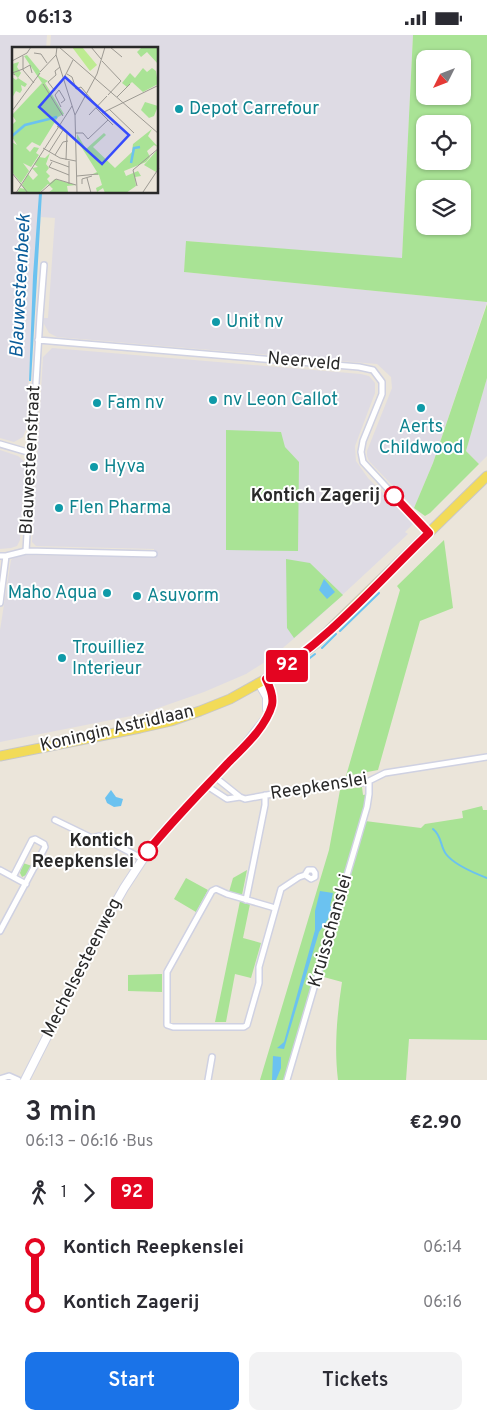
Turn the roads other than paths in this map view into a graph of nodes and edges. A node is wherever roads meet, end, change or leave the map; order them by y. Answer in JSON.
{"nodes":[{"id":1,"x":44,"y":265,"type":"dead end"},
{"id":2,"x":38,"y":340,"type":"junction"},
{"id":3,"x":0,"y":444,"type":"edge"},
{"id":4,"x":31,"y":453,"type":"junction"},
{"id":5,"x":487,"y":476,"type":"edge"},
{"id":6,"x":429,"y":533,"type":"junction"},
{"id":7,"x":26,"y":551,"type":"junction"},
{"id":8,"x":154,"y":554,"type":"dead end"},
{"id":9,"x":0,"y":556,"type":"edge"},
{"id":10,"x":6,"y":556,"type":"junction"},
{"id":11,"x":0,"y":603,"type":"edge"},
{"id":12,"x":262,"y":681,"type":"junction"},
{"id":13,"x":0,"y":756,"type":"edge"},
{"id":14,"x":487,"y":757,"type":"edge"},
{"id":15,"x":215,"y":777,"type":"junction"},
{"id":16,"x":369,"y":781,"type":"junction"},
{"id":17,"x":207,"y":786,"type":"junction"},
{"id":18,"x":265,"y":795,"type":"junction"},
{"id":19,"x":240,"y":797,"type":"junction"},
{"id":20,"x":55,"y":820,"type":"dead end"},
{"id":21,"x":142,"y":859,"type":"junction"},
{"id":22,"x":0,"y":871,"type":"edge"},
{"id":23,"x":306,"y":875,"type":"dead end"},
{"id":24,"x":13,"y":877,"type":"junction"},
{"id":25,"x":26,"y":884,"type":"junction"},
{"id":26,"x":246,"y":900,"type":"junction"},
{"id":27,"x":275,"y":908,"type":"junction"},
{"id":28,"x":0,"y":931,"type":"edge"},
{"id":29,"x":212,"y":1057,"type":"dead end"},
{"id":30,"x":0,"y":1079,"type":"edge"},
{"id":31,"x":18,"y":1080,"type":"edge"},
{"id":32,"x":25,"y":1080,"type":"edge"},
{"id":33,"x":208,"y":1080,"type":"edge"},
{"id":34,"x":287,"y":1080,"type":"edge"}],
"edges":[{"from":1,"to":2,"type":"street","name":"Blauwesteenstraat"},
{"from":2,"to":4,"type":"street","name":"Blauwesteenstraat"},
{"from":2,"to":6,"type":"street","name":"Neerveld"},
{"from":3,"to":4,"type":"street"},
{"from":4,"to":7,"type":"street","name":"Blauwesteenstraat"},
{"from":5,"to":6,"type":"main road"},
{"from":6,"to":12,"type":"main road"},
{"from":7,"to":8,"type":"street","name":"Blauwesteenstraat"},
{"from":7,"to":10,"type":"street","name":"Blauwesteenstraat"},
{"from":9,"to":10,"type":"street","name":"Blauwesteenstraat"},
{"from":10,"to":11,"type":"street","name":"Blauwesteenstraat"},
{"from":12,"to":13,"type":"main road","name":"Koningin Astridlaan"},
{"from":12,"to":15,"type":"street","name":"Mechelsesteenweg"},
{"from":14,"to":16,"type":"street","name":"Reepkenslei"},
{"from":15,"to":17,"type":"street","name":"Mechelsesteenweg"},
{"from":15,"to":19,"type":"street"},
{"from":16,"to":18,"type":"street","name":"Reepkenslei"},
{"from":16,"to":34,"type":"street","name":"Kruisschanslei"},
{"from":17,"to":19,"type":"street","name":"Reepkenslei"},
{"from":17,"to":21,"type":"street","name":"Mechelsesteenweg"},
{"from":18,"to":19,"type":"street","name":"Reepkenslei"},
{"from":18,"to":26,"type":"street"},
{"from":20,"to":21,"type":"street"},
{"from":21,"to":32,"type":"street","name":"Mechelsesteenweg"},
{"from":22,"to":24,"type":"street"},
{"from":23,"to":27,"type":"street"},
{"from":24,"to":25,"type":"street"},
{"from":24,"to":25,"type":"street"},
{"from":25,"to":28,"type":"street"},
{"from":26,"to":27,"type":"street"},
{"from":26,"to":27,"type":"street"},
{"from":29,"to":33,"type":"street"},
{"from":30,"to":31,"type":"street"}]}
